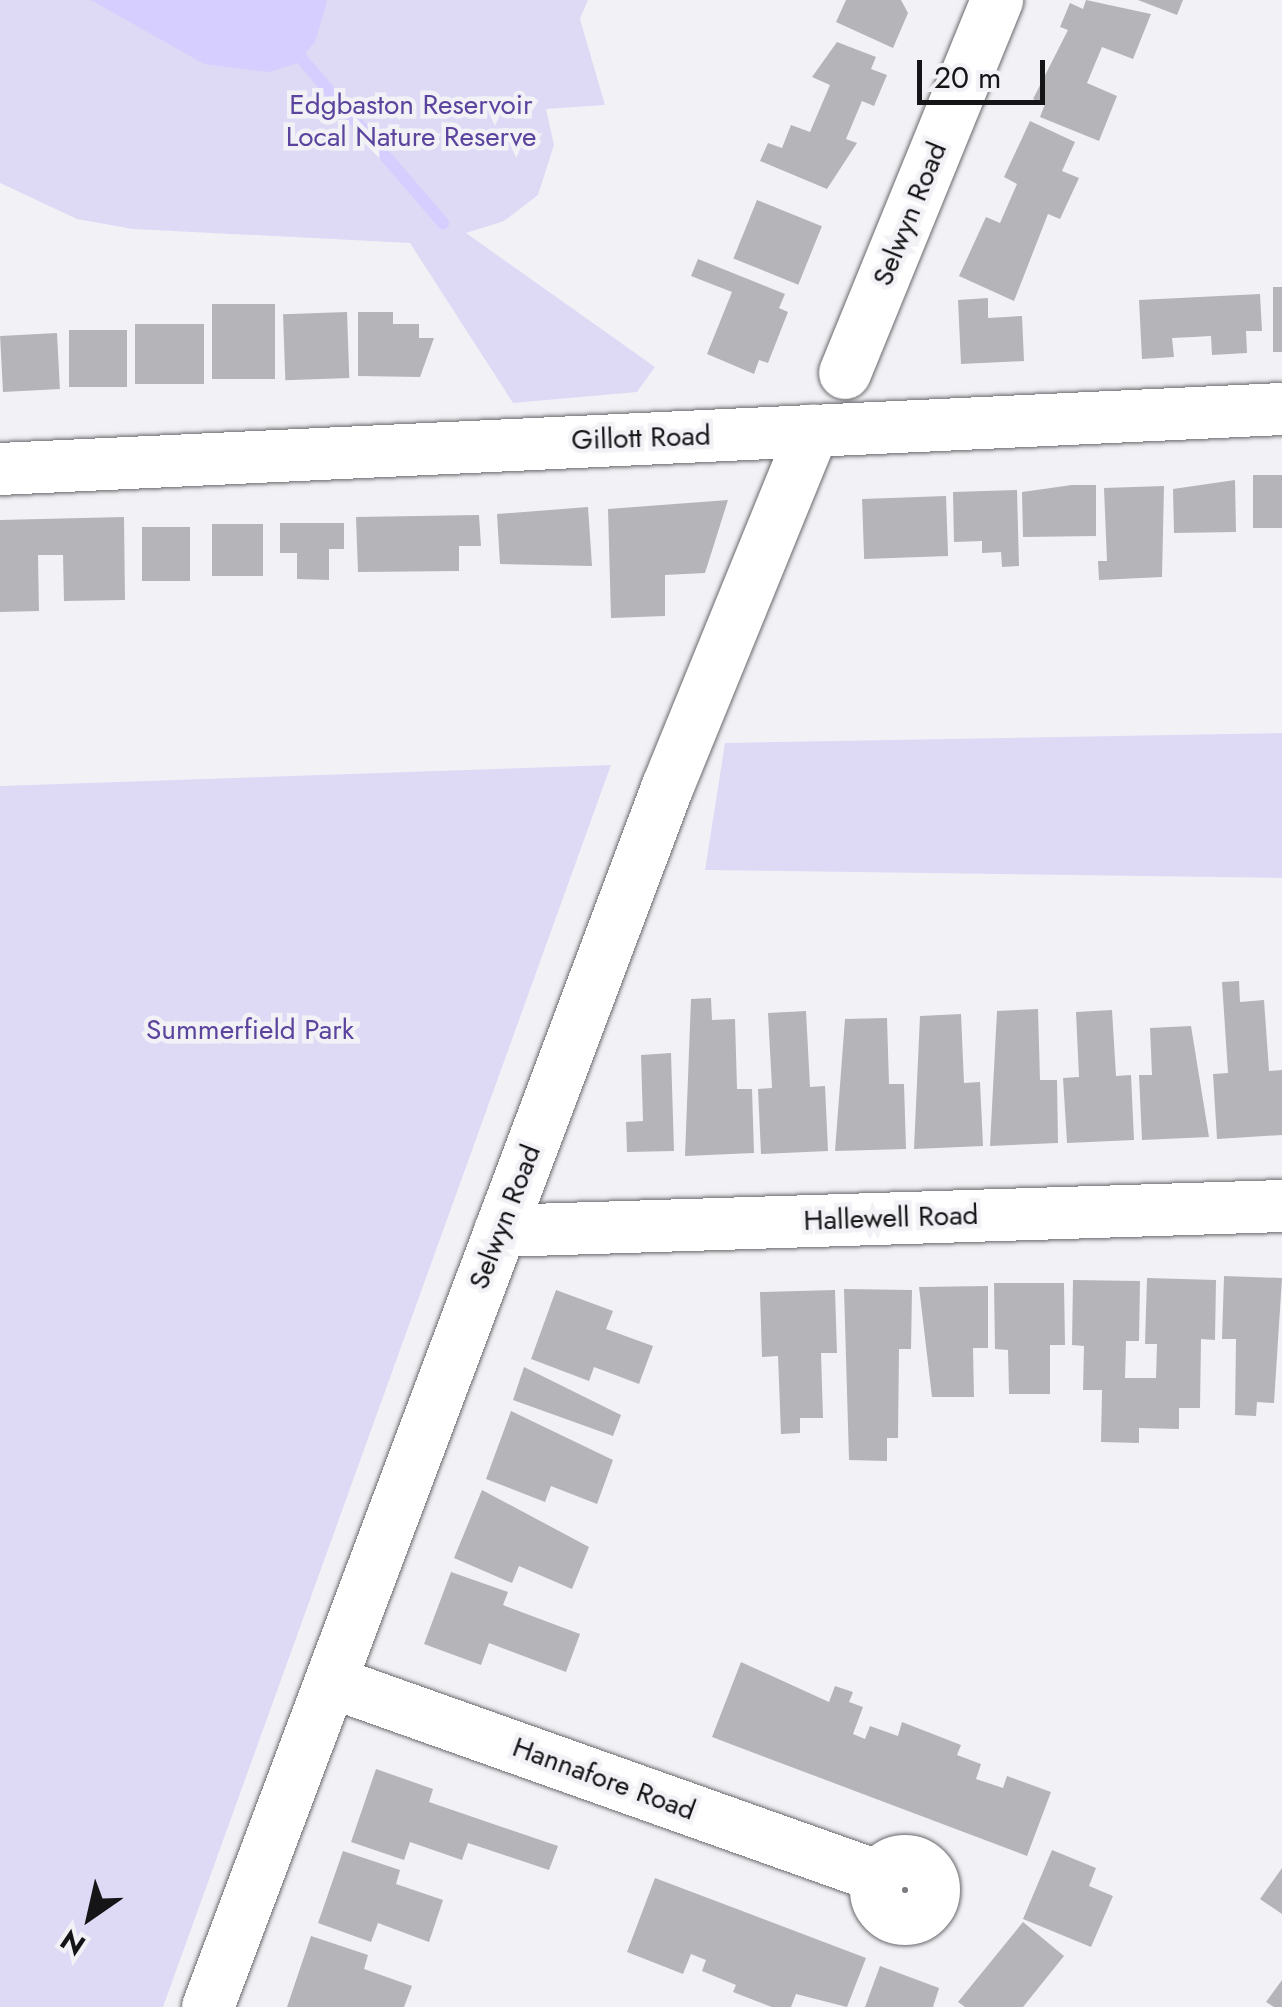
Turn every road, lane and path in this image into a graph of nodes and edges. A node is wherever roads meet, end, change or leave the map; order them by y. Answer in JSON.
{"nodes":[{"id":1,"x":997,"y":0,"type":"edge"},
{"id":2,"x":845,"y":373,"type":"dead end"},
{"id":3,"x":1282,"y":410,"type":"edge"},
{"id":4,"x":814,"y":430,"type":"junction"},
{"id":5,"x":0,"y":469,"type":"edge"},
{"id":6,"x":1282,"y":1206,"type":"edge"},
{"id":7,"x":500,"y":1231,"type":"junction"},
{"id":8,"x":331,"y":1682,"type":"junction"},
{"id":9,"x":876,"y":1876,"type":"dead end"},
{"id":10,"x":208,"y":2007,"type":"edge"}],
"edges":[{"from":1,"to":2,"type":"street","name":"Selwyn Road"},
{"from":3,"to":4,"type":"street","name":"Gillott Road"},
{"from":4,"to":5,"type":"street","name":"Gillott Road"},
{"from":4,"to":7,"type":"street","name":"Selwyn Road"},
{"from":6,"to":7,"type":"street","name":"Hallewell Road"},
{"from":7,"to":8,"type":"street","name":"Selwyn Road"},
{"from":8,"to":9,"type":"street","name":"Hannafore Road"},
{"from":8,"to":10,"type":"street","name":"Selwyn Road"}]}
